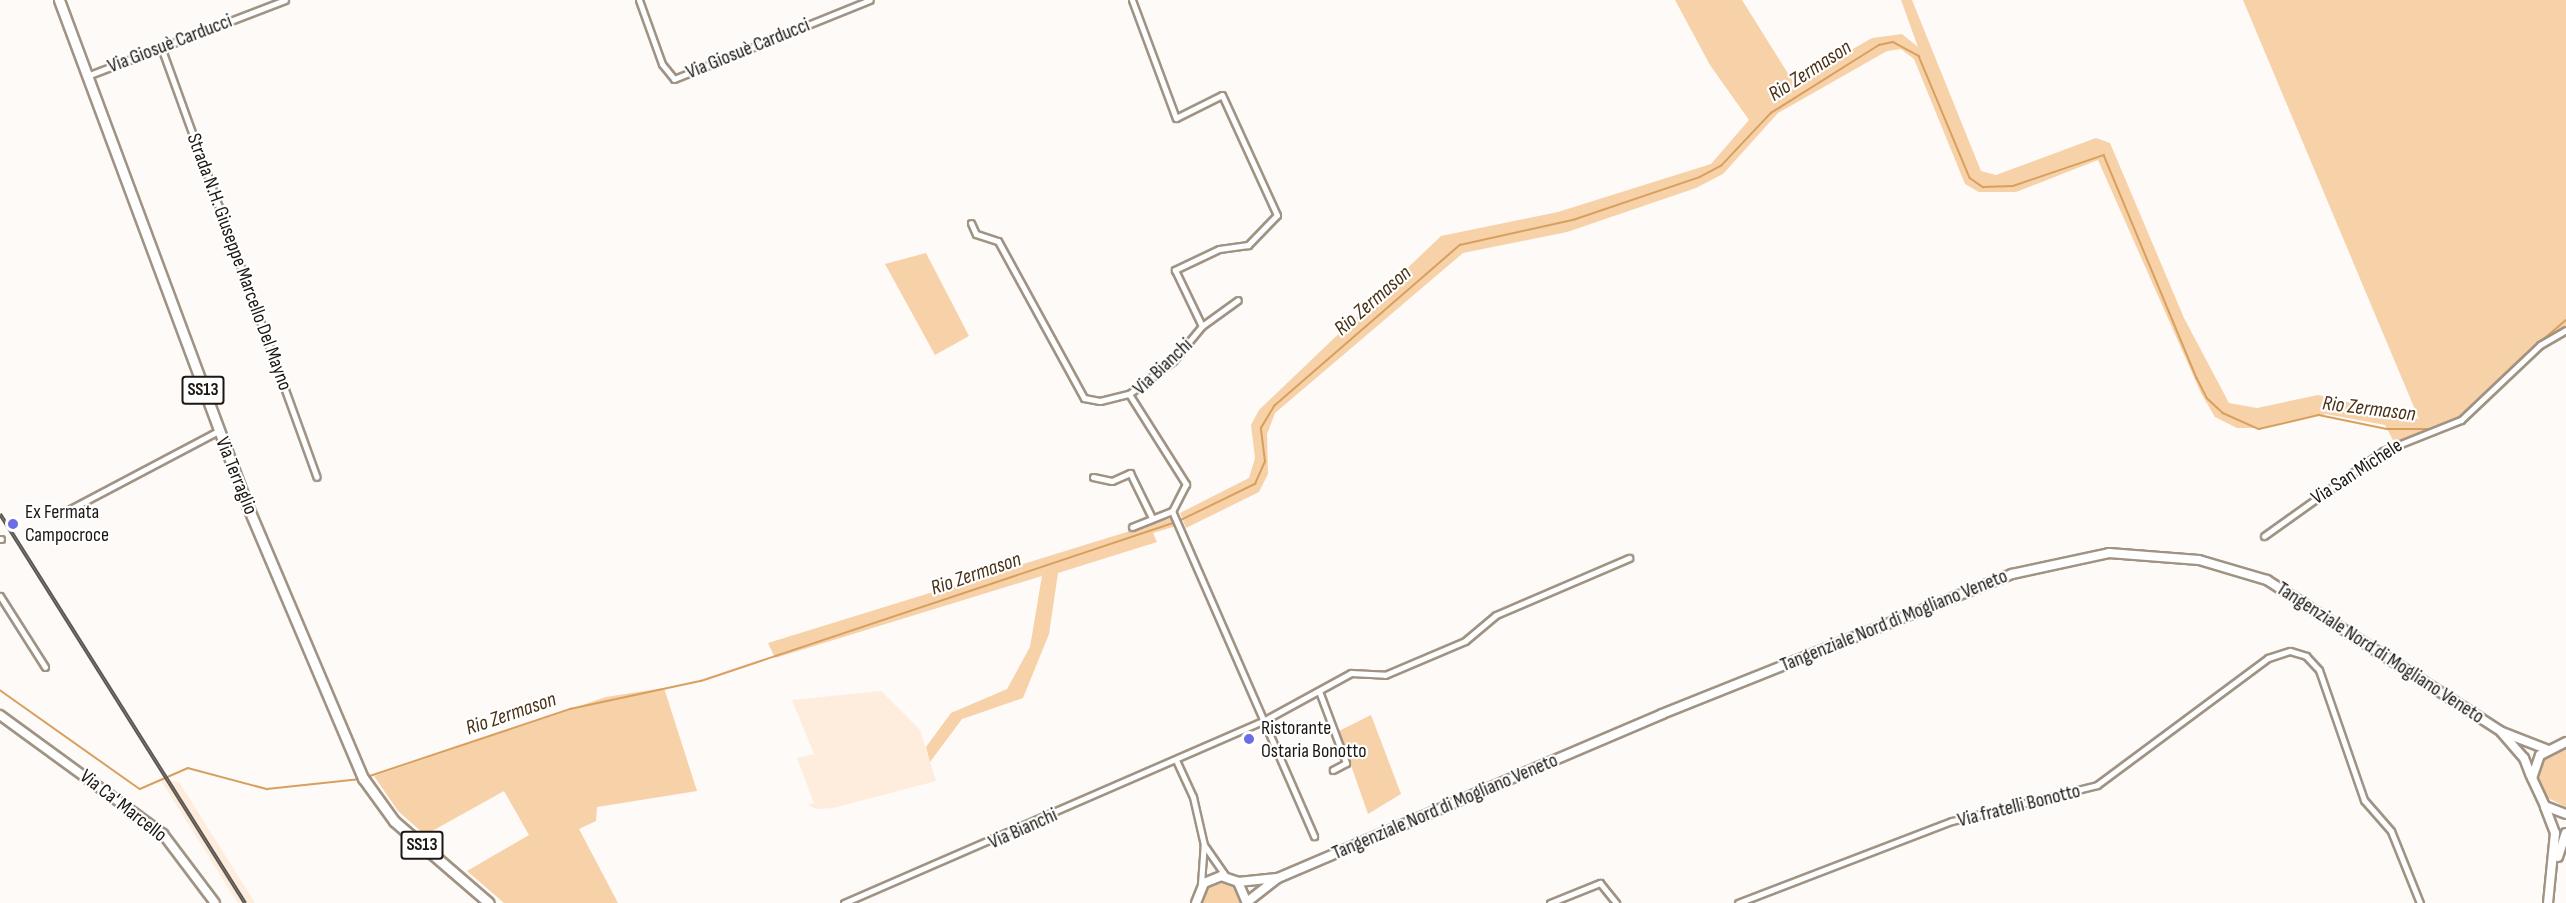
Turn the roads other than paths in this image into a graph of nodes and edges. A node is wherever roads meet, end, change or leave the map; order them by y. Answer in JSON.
{"nodes":[{"id":1,"x":59,"y":0,"type":"edge"},
{"id":2,"x":285,"y":0,"type":"edge"},
{"id":3,"x":639,"y":0,"type":"edge"},
{"id":4,"x":870,"y":0,"type":"edge"},
{"id":5,"x":1132,"y":0,"type":"edge"},
{"id":6,"x":161,"y":47,"type":"junction"},
{"id":7,"x":87,"y":76,"type":"junction"},
{"id":8,"x":970,"y":223,"type":"dead end"},
{"id":9,"x":1238,"y":300,"type":"dead end"},
{"id":10,"x":1202,"y":326,"type":"junction"},
{"id":11,"x":2566,"y":330,"type":"edge"},
{"id":12,"x":1129,"y":394,"type":"junction"},
{"id":13,"x":218,"y":431,"type":"junction"},
{"id":14,"x":317,"y":477,"type":"dead end"},
{"id":15,"x":1093,"y":477,"type":"dead end"},
{"id":16,"x":1173,"y":514,"type":"junction"},
{"id":17,"x":58,"y":515,"type":"dead end"},
{"id":18,"x":1152,"y":518,"type":"junction"},
{"id":19,"x":1132,"y":527,"type":"dead end"},
{"id":20,"x":2264,"y":536,"type":"dead end"},
{"id":21,"x":1629,"y":558,"type":"dead end"},
{"id":22,"x":0,"y":596,"type":"edge"},
{"id":23,"x":45,"y":667,"type":"dead end"},
{"id":24,"x":1319,"y":691,"type":"junction"},
{"id":25,"x":0,"y":715,"type":"edge"},
{"id":26,"x":1264,"y":720,"type":"junction"},
{"id":27,"x":2502,"y":732,"type":"junction"},
{"id":28,"x":2566,"y":733,"type":"edge"},
{"id":29,"x":2566,"y":742,"type":"edge"},
{"id":30,"x":2548,"y":748,"type":"junction"},
{"id":31,"x":1176,"y":760,"type":"junction"},
{"id":32,"x":1334,"y":770,"type":"dead end"},
{"id":33,"x":2532,"y":778,"type":"junction"},
{"id":34,"x":2545,"y":806,"type":"junction"},
{"id":35,"x":2566,"y":814,"type":"edge"},
{"id":36,"x":2566,"y":833,"type":"edge"},
{"id":37,"x":1314,"y":836,"type":"dead end"},
{"id":38,"x":1204,"y":845,"type":"junction"},
{"id":39,"x":2553,"y":872,"type":"junction"},
{"id":40,"x":1227,"y":877,"type":"junction"},
{"id":41,"x":1278,"y":878,"type":"junction"},
{"id":42,"x":1238,"y":882,"type":"junction"},
{"id":43,"x":1200,"y":887,"type":"junction"},
{"id":44,"x":1194,"y":902,"type":"edge"},
{"id":45,"x":1247,"y":902,"type":"edge"},
{"id":46,"x":215,"y":903,"type":"edge"},
{"id":47,"x":489,"y":903,"type":"edge"},
{"id":48,"x":844,"y":903,"type":"edge"},
{"id":49,"x":1550,"y":903,"type":"edge"},
{"id":50,"x":1616,"y":903,"type":"edge"},
{"id":51,"x":1738,"y":903,"type":"edge"},
{"id":52,"x":2420,"y":903,"type":"edge"},
{"id":53,"x":2548,"y":903,"type":"edge"}],
"edges":[{"from":1,"to":7,"type":"main road","name":"Via Terraglio","number":"SS13"},
{"from":2,"to":6,"type":"street","name":"Via Giosuè Carducci"},
{"from":3,"to":4,"type":"street","name":"Via Giosuè Carducci"},
{"from":5,"to":10,"type":"street","name":"Via Bianchi"},
{"from":6,"to":7,"type":"street","name":"Via Giosuè Carducci"},
{"from":6,"to":14,"type":"street","name":"Strada N.H. Giuseppe Marcello Del Mayno"},
{"from":7,"to":13,"type":"main road","name":"Via Terraglio","number":"SS13"},
{"from":8,"to":12,"type":"street"},
{"from":9,"to":10,"type":"street"},
{"from":10,"to":12,"type":"street","name":"Via Bianchi"},
{"from":11,"to":20,"type":"street","name":"Via San Michele"},
{"from":12,"to":16,"type":"street","name":"Via Bianchi"},
{"from":13,"to":17,"type":"street"},
{"from":13,"to":47,"type":"main road","name":"Via Terraglio","number":"SS13"},
{"from":15,"to":18,"type":"street"},
{"from":16,"to":18,"type":"street"},
{"from":16,"to":26,"type":"street"},
{"from":18,"to":19,"type":"street"},
{"from":21,"to":24,"type":"street","name":"Via Bianchi"},
{"from":22,"to":23,"type":"street"},
{"from":24,"to":26,"type":"street","name":"Via Bianchi"},
{"from":24,"to":32,"type":"street"},
{"from":25,"to":46,"type":"main road","name":"Via Ca' Marcello"},
{"from":26,"to":31,"type":"street","name":"Via Bianchi"},
{"from":26,"to":37,"type":"street"},
{"from":27,"to":30,"type":"main road","name":"Tangenziale Nord di Mogliano Veneto"},
{"from":27,"to":33,"type":"main road","name":"Tangenziale Nord di Mogliano Veneto"},
{"from":27,"to":41,"type":"main road","name":"Tangenziale Nord di Mogliano Veneto"},
{"from":28,"to":30,"type":"main road"},
{"from":29,"to":30,"type":"main road"},
{"from":30,"to":33,"type":"main road"},
{"from":31,"to":38,"type":"street"},
{"from":31,"to":48,"type":"street","name":"Via Bianchi"},
{"from":33,"to":34,"type":"main road","name":"Tangenziale Nord di Mogliano Veneto"},
{"from":34,"to":35,"type":"main road"},
{"from":34,"to":39,"type":"main road","name":"Tangenziale Nord di Mogliano Veneto"},
{"from":36,"to":39,"type":"main road"},
{"from":38,"to":40,"type":"street"},
{"from":38,"to":43,"type":"street"},
{"from":39,"to":53,"type":"main road"},
{"from":40,"to":42,"type":"main road"},
{"from":40,"to":43,"type":"main road"},
{"from":41,"to":42,"type":"main road"},
{"from":41,"to":45,"type":"main road"},
{"from":42,"to":45,"type":"main road"},
{"from":43,"to":44,"type":"main road"},
{"from":49,"to":50,"type":"street"},
{"from":51,"to":52,"type":"street","name":"Via fratelli Bonotto"}]}
